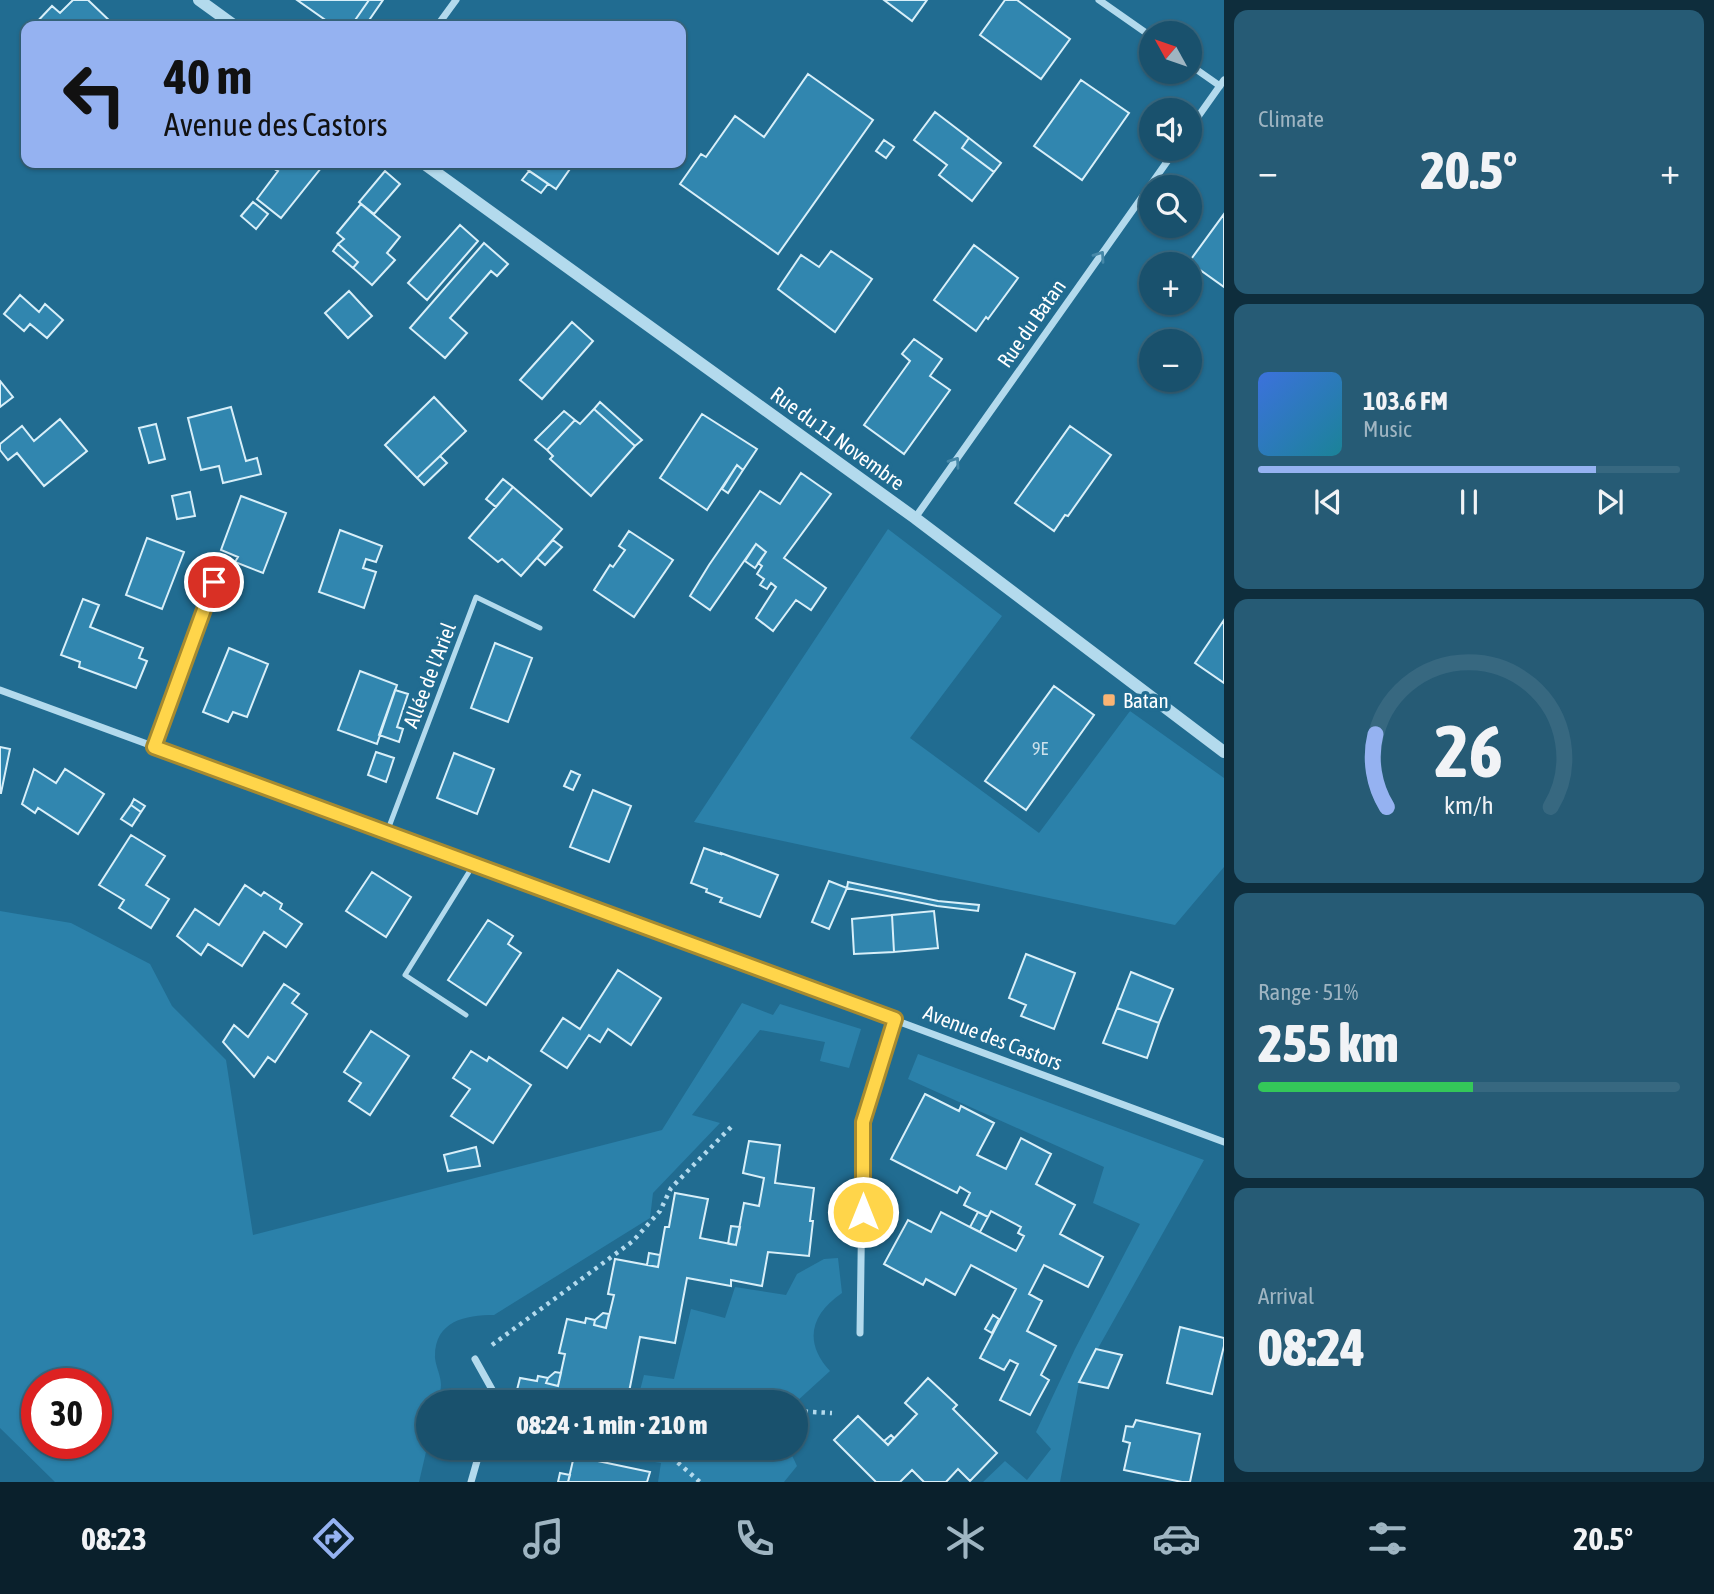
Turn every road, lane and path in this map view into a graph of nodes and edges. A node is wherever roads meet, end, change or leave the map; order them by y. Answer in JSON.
{"nodes":[{"id":1,"x":199,"y":0,"type":"edge"},
{"id":2,"x":456,"y":0,"type":"edge"},
{"id":3,"x":1099,"y":0,"type":"edge"},
{"id":4,"x":228,"y":21,"type":"edge"},
{"id":5,"x":441,"y":21,"type":"edge"},
{"id":6,"x":1139,"y":28,"type":"edge"},
{"id":7,"x":1202,"y":72,"type":"edge"},
{"id":8,"x":1222,"y":83,"type":"edge"},
{"id":9,"x":1202,"y":111,"type":"edge"},
{"id":10,"x":1168,"y":161,"type":"edge"},
{"id":11,"x":431,"y":168,"type":"edge"},
{"id":12,"x":915,"y":518,"type":"junction"},
{"id":13,"x":214,"y":582,"type":"dead end"},
{"id":14,"x":540,"y":628,"type":"dead end"},
{"id":15,"x":0,"y":690,"type":"edge"},
{"id":16,"x":154,"y":747,"type":"junction"},
{"id":17,"x":1224,"y":752,"type":"edge"},
{"id":18,"x":387,"y":832,"type":"junction"},
{"id":19,"x":474,"y":864,"type":"junction"},
{"id":20,"x":466,"y":1015,"type":"dead end"},
{"id":21,"x":895,"y":1019,"type":"junction"},
{"id":22,"x":732,"y":1126,"type":"dead end"},
{"id":23,"x":1224,"y":1142,"type":"edge"},
{"id":24,"x":860,"y":1333,"type":"dead end"},
{"id":25,"x":475,"y":1359,"type":"joint"},
{"id":26,"x":492,"y":1390,"type":"edge"},
{"id":27,"x":808,"y":1412,"type":"edge"},
{"id":28,"x":832,"y":1413,"type":"dead end"},
{"id":29,"x":477,"y":1460,"type":"edge"},
{"id":30,"x":675,"y":1460,"type":"edge"},
{"id":31,"x":471,"y":1482,"type":"edge"},
{"id":32,"x":700,"y":1482,"type":"edge"}],
"edges":[{"from":1,"to":4,"type":"street"},
{"from":2,"to":5,"type":"street"},
{"from":3,"to":6,"type":"street"},
{"from":7,"to":8,"type":"street"},
{"from":8,"to":9,"type":"street"},
{"from":12,"to":10,"type":"street","name":"Rue du Batan","one_way":true},
{"from":11,"to":12,"type":"street","name":"Rue du 11 Novembre"},
{"from":12,"to":17,"type":"street","name":"Rue du 11 Novembre"},
{"from":13,"to":16,"type":"lane"},
{"from":14,"to":18,"type":"lane","name":"Allée de l'Ariel"},
{"from":15,"to":16,"type":"street","name":"Avenue des Castors"},
{"from":16,"to":18,"type":"street","name":"Avenue des Castors"},
{"from":18,"to":19,"type":"street","name":"Avenue des Castors"},
{"from":19,"to":20,"type":"lane"},
{"from":19,"to":21,"type":"street","name":"Avenue des Castors"},
{"from":21,"to":23,"type":"street","name":"Avenue des Castors"},
{"from":21,"to":24,"type":"street"},
{"from":22,"to":25,"type":"path"},
{"from":25,"to":26,"type":"street"},
{"from":27,"to":28,"type":"path"},
{"from":29,"to":31,"type":"street"},
{"from":30,"to":32,"type":"path"}]}
